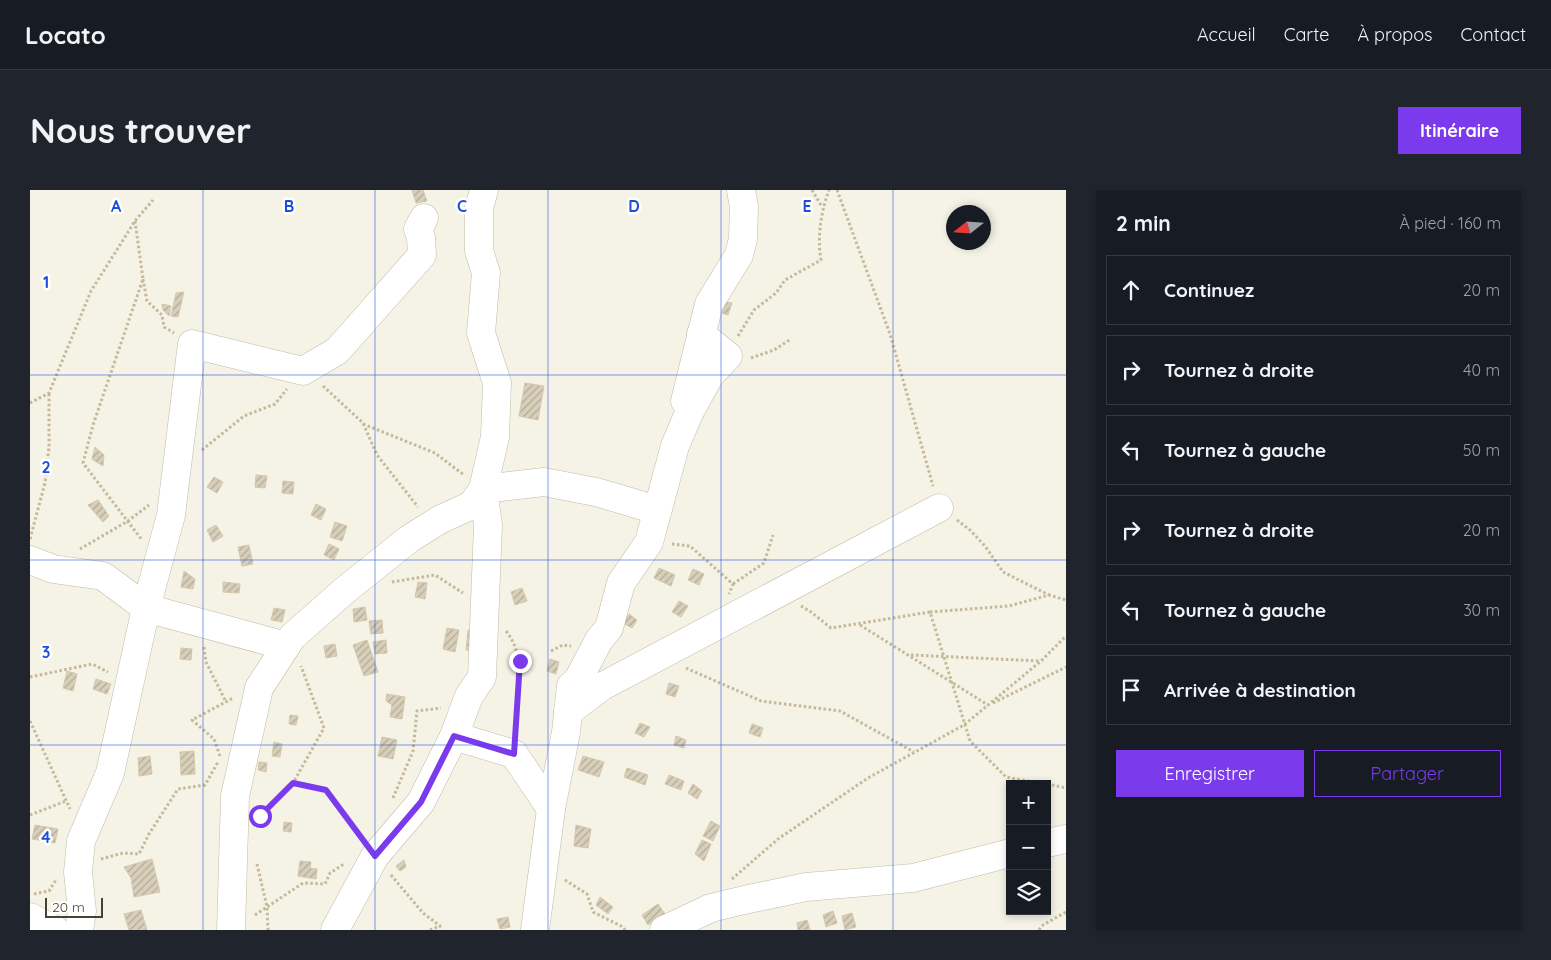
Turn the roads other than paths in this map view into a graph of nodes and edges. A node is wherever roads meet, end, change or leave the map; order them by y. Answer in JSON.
{"nodes":[{"id":1,"x":484,"y":190,"type":"edge"},
{"id":2,"x":741,"y":190,"type":"edge"},
{"id":3,"x":424,"y":218,"type":"dead end"},
{"id":4,"x":701,"y":334,"type":"junction"},
{"id":5,"x":674,"y":446,"type":"junction"},
{"id":6,"x":482,"y":489,"type":"junction"},
{"id":7,"x":939,"y":508,"type":"road end"},
{"id":8,"x":657,"y":510,"type":"junction"},
{"id":9,"x":30,"y":560,"type":"edge"},
{"id":10,"x":146,"y":608,"type":"junction"},
{"id":11,"x":289,"y":641,"type":"junction"},
{"id":12,"x":568,"y":712,"type":"junction"},
{"id":13,"x":458,"y":724,"type":"junction"},
{"id":14,"x":551,"y":809,"type":"junction"},
{"id":15,"x":1066,"y":839,"type":"edge"},
{"id":16,"x":1051,"y":843,"type":"edge"},
{"id":17,"x":1006,"y":854,"type":"edge"},
{"id":18,"x":30,"y":917,"type":"edge"},
{"id":19,"x":55,"y":930,"type":"edge"},
{"id":20,"x":79,"y":930,"type":"edge"},
{"id":21,"x":231,"y":930,"type":"edge"},
{"id":22,"x":335,"y":930,"type":"edge"},
{"id":23,"x":535,"y":930,"type":"edge"},
{"id":24,"x":664,"y":930,"type":"edge"}],
"edges":[{"from":1,"to":6,"type":"street"},
{"from":2,"to":4,"type":"street"},
{"from":3,"to":10,"type":"street"},
{"from":4,"to":5,"type":"street"},
{"from":4,"to":5,"type":"street"},
{"from":5,"to":8,"type":"street"},
{"from":6,"to":8,"type":"street"},
{"from":6,"to":11,"type":"street"},
{"from":6,"to":13,"type":"street"},
{"from":7,"to":12,"type":"street"},
{"from":8,"to":12,"type":"street"},
{"from":9,"to":10,"type":"street"},
{"from":10,"to":11,"type":"street"},
{"from":10,"to":20,"type":"street"},
{"from":11,"to":21,"type":"street"},
{"from":12,"to":14,"type":"street"},
{"from":13,"to":14,"type":"street"},
{"from":13,"to":22,"type":"street"},
{"from":14,"to":23,"type":"street"},
{"from":15,"to":16,"type":"street"},
{"from":17,"to":24,"type":"street"},
{"from":18,"to":19,"type":"street"}]}
